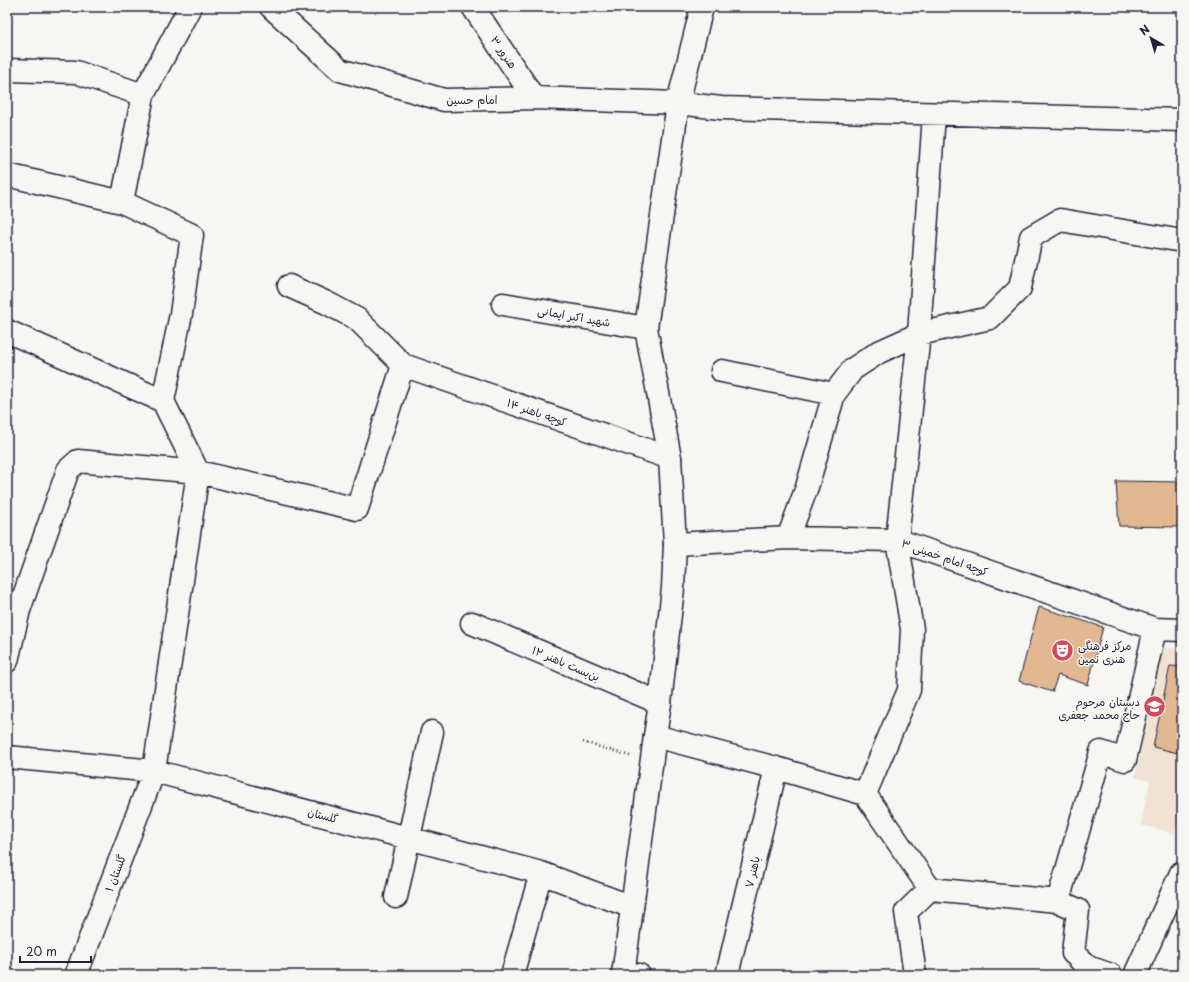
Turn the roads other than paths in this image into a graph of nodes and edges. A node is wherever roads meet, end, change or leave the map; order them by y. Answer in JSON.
{"nodes":[{"id":1,"x":190,"y":7,"type":"edge"},
{"id":2,"x":271,"y":7,"type":"edge"},
{"id":3,"x":473,"y":7,"type":"edge"},
{"id":4,"x":702,"y":7,"type":"edge"},
{"id":5,"x":7,"y":70,"type":"edge"},
{"id":6,"x":143,"y":95,"type":"junction"},
{"id":7,"x":534,"y":98,"type":"junction"},
{"id":8,"x":678,"y":104,"type":"junction"},
{"id":9,"x":934,"y":114,"type":"junction"},
{"id":10,"x":1182,"y":120,"type":"edge"},
{"id":11,"x":7,"y":175,"type":"edge"},
{"id":12,"x":122,"y":202,"type":"junction"},
{"id":13,"x":1182,"y":241,"type":"edge"},
{"id":14,"x":289,"y":286,"type":"dead end"},
{"id":15,"x":503,"y":304,"type":"dead end"},
{"id":16,"x":646,"y":328,"type":"junction"},
{"id":17,"x":7,"y":331,"type":"edge"},
{"id":18,"x":919,"y":334,"type":"junction"},
{"id":19,"x":403,"y":365,"type":"junction"},
{"id":20,"x":722,"y":371,"type":"dead end"},
{"id":21,"x":834,"y":394,"type":"junction"},
{"id":22,"x":163,"y":401,"type":"junction"},
{"id":23,"x":670,"y":458,"type":"junction"},
{"id":24,"x":198,"y":472,"type":"junction"},
{"id":25,"x":788,"y":538,"type":"junction"},
{"id":26,"x":897,"y":540,"type":"junction"},
{"id":27,"x":675,"y":544,"type":"junction"},
{"id":28,"x":472,"y":623,"type":"dead end"},
{"id":29,"x":1155,"y":630,"type":"junction"},
{"id":30,"x":1182,"y":630,"type":"edge"},
{"id":31,"x":7,"y":661,"type":"edge"},
{"id":32,"x":660,"y":703,"type":"junction"},
{"id":33,"x":432,"y":732,"type":"dead end"},
{"id":34,"x":655,"y":736,"type":"junction"},
{"id":35,"x":7,"y":757,"type":"edge"},
{"id":36,"x":776,"y":768,"type":"junction"},
{"id":37,"x":154,"y":770,"type":"junction"},
{"id":38,"x":865,"y":794,"type":"junction"},
{"id":39,"x":409,"y":838,"type":"junction"},
{"id":40,"x":541,"y":873,"type":"junction"},
{"id":41,"x":1181,"y":873,"type":"dead end"},
{"id":42,"x":930,"y":889,"type":"junction"},
{"id":43,"x":396,"y":897,"type":"dead end"},
{"id":44,"x":1058,"y":901,"type":"junction"},
{"id":45,"x":632,"y":907,"type":"junction"},
{"id":46,"x":628,"y":974,"type":"edge"},
{"id":47,"x":76,"y":975,"type":"edge"},
{"id":48,"x":512,"y":975,"type":"edge"},
{"id":49,"x":727,"y":975,"type":"edge"},
{"id":50,"x":915,"y":975,"type":"edge"},
{"id":51,"x":1111,"y":975,"type":"edge"},
{"id":52,"x":1135,"y":975,"type":"edge"}],
"edges":[{"from":1,"to":6,"type":"street"},
{"from":2,"to":7,"type":"street","name":"امام حسین"},
{"from":3,"to":7,"type":"street","name":"هنرور ۳"},
{"from":4,"to":8,"type":"street"},
{"from":5,"to":6,"type":"street"},
{"from":6,"to":12,"type":"street"},
{"from":7,"to":8,"type":"street","name":"امام حسین"},
{"from":8,"to":9,"type":"street","name":"امام حسین"},
{"from":8,"to":16,"type":"street"},
{"from":9,"to":10,"type":"street","name":"امام حسین"},
{"from":9,"to":18,"type":"street"},
{"from":11,"to":12,"type":"street"},
{"from":12,"to":22,"type":"street"},
{"from":13,"to":18,"type":"street"},
{"from":14,"to":19,"type":"street"},
{"from":15,"to":16,"type":"street","name":"شهید اکبر ایمانی"},
{"from":16,"to":23,"type":"street"},
{"from":17,"to":22,"type":"street"},
{"from":18,"to":21,"type":"street"},
{"from":18,"to":26,"type":"street"},
{"from":19,"to":23,"type":"street","name":"کوچه باهنر ۱۴"},
{"from":19,"to":24,"type":"street"},
{"from":20,"to":21,"type":"street"},
{"from":21,"to":25,"type":"street"},
{"from":22,"to":24,"type":"street"},
{"from":23,"to":27,"type":"street"},
{"from":24,"to":31,"type":"street"},
{"from":24,"to":37,"type":"street","name":"گلستان ۱"},
{"from":25,"to":26,"type":"street","name":"کوچه امام خمینی ۳"},
{"from":25,"to":27,"type":"street","name":"کوچه امام خمینی ۳"},
{"from":26,"to":29,"type":"street","name":"کوچه امام خمینی ۳"},
{"from":26,"to":38,"type":"street"},
{"from":27,"to":32,"type":"street"},
{"from":28,"to":32,"type":"street","name":"بن‌بست باهنر ۱۲"},
{"from":29,"to":30,"type":"street","name":"کوچه امام خمینی ۳"},
{"from":29,"to":44,"type":"street"},
{"from":32,"to":34,"type":"street"},
{"from":33,"to":39,"type":"street"},
{"from":34,"to":36,"type":"street"},
{"from":34,"to":45,"type":"street"},
{"from":35,"to":37,"type":"street","name":"گلستان"},
{"from":36,"to":38,"type":"street"},
{"from":36,"to":49,"type":"street","name":"باهنر ۷"},
{"from":37,"to":39,"type":"street","name":"گلستان"},
{"from":37,"to":47,"type":"street","name":"گلستان ۱"},
{"from":38,"to":42,"type":"street"},
{"from":39,"to":40,"type":"street","name":"گلستان"},
{"from":39,"to":43,"type":"street"},
{"from":40,"to":45,"type":"street","name":"گلستان"},
{"from":40,"to":48,"type":"street"},
{"from":41,"to":52,"type":"street"},
{"from":42,"to":44,"type":"street"},
{"from":42,"to":50,"type":"street"},
{"from":44,"to":51,"type":"street"},
{"from":45,"to":46,"type":"street"}]}
